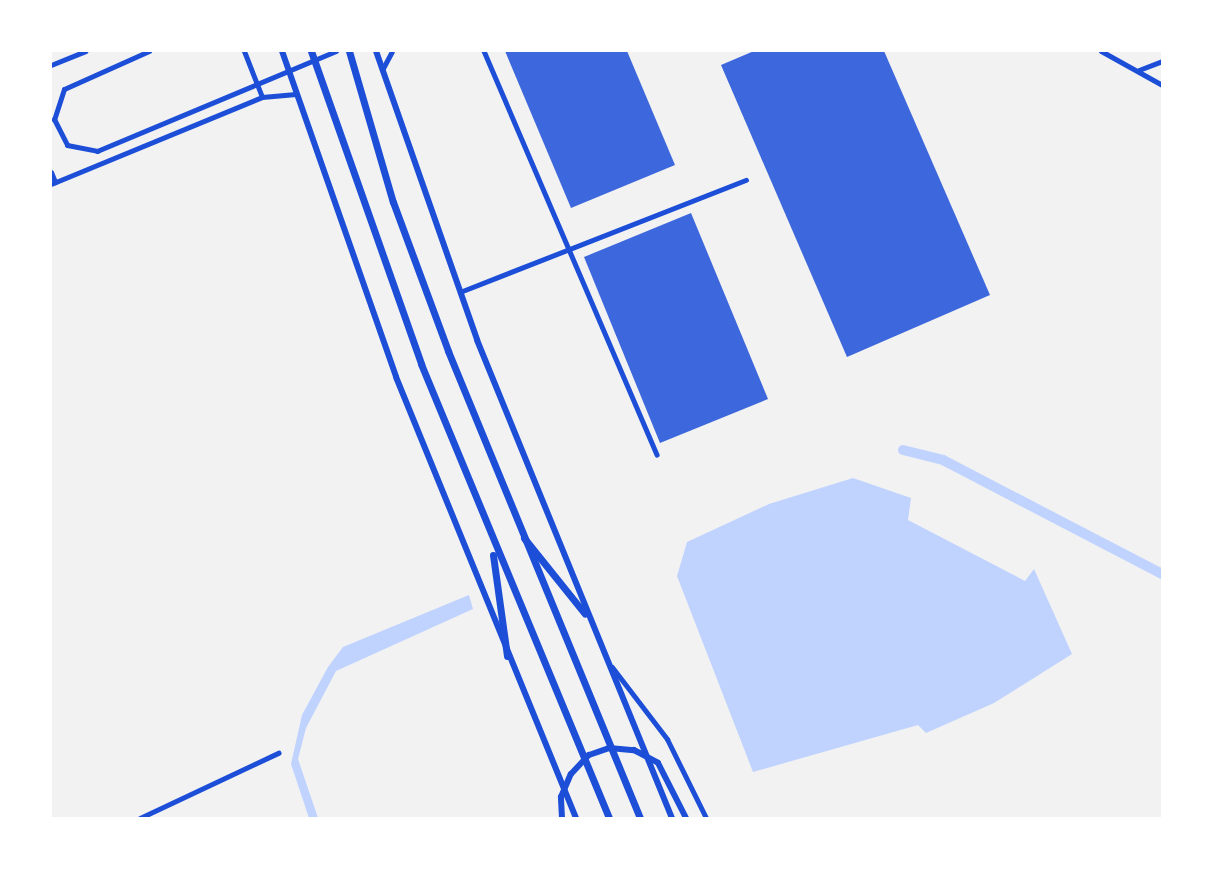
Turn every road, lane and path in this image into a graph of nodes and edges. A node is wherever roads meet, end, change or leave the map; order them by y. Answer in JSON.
{"nodes":[{"id":1,"x":85,"y":51,"type":"edge"},
{"id":2,"x":149,"y":51,"type":"edge"},
{"id":3,"x":244,"y":51,"type":"edge"},
{"id":4,"x":282,"y":51,"type":"edge"},
{"id":5,"x":311,"y":51,"type":"edge"},
{"id":6,"x":336,"y":51,"type":"edge"},
{"id":7,"x":349,"y":51,"type":"edge"},
{"id":8,"x":376,"y":51,"type":"edge"},
{"id":9,"x":392,"y":51,"type":"edge"},
{"id":10,"x":484,"y":51,"type":"edge"},
{"id":11,"x":1101,"y":51,"type":"edge"},
{"id":12,"x":1162,"y":61,"type":"edge"},
{"id":13,"x":51,"y":65,"type":"edge"},
{"id":14,"x":382,"y":70,"type":"junction"},
{"id":15,"x":1139,"y":70,"type":"junction"},
{"id":16,"x":1162,"y":85,"type":"edge"},
{"id":17,"x":296,"y":94,"type":"junction"},
{"id":18,"x":261,"y":97,"type":"junction"},
{"id":19,"x":51,"y":172,"type":"edge"},
{"id":20,"x":746,"y":180,"type":"dead end"},
{"id":21,"x":53,"y":183,"type":"edge"},
{"id":22,"x":570,"y":249,"type":"junction"},
{"id":23,"x":459,"y":292,"type":"junction"},
{"id":24,"x":657,"y":455,"type":"dead end"},
{"id":25,"x":519,"y":531,"type":"junction"},
{"id":26,"x":492,"y":544,"type":"junction"},
{"id":27,"x":585,"y":614,"type":"junction"},
{"id":28,"x":603,"y":655,"type":"junction"},
{"id":29,"x":507,"y":656,"type":"junction"},
{"id":30,"x":278,"y":753,"type":"dead end"},
{"id":31,"x":140,"y":818,"type":"edge"},
{"id":32,"x":562,"y":818,"type":"edge"},
{"id":33,"x":576,"y":818,"type":"edge"},
{"id":34,"x":609,"y":818,"type":"edge"},
{"id":35,"x":640,"y":818,"type":"edge"},
{"id":36,"x":672,"y":818,"type":"edge"},
{"id":37,"x":686,"y":818,"type":"edge"},
{"id":38,"x":706,"y":818,"type":"edge"}],
"edges":[{"from":1,"to":13,"type":"street"},
{"from":2,"to":6,"type":"street"},
{"from":3,"to":18,"type":"street"},
{"from":4,"to":17,"type":"main road"},
{"from":5,"to":26,"type":"highway"},
{"from":7,"to":25,"type":"highway"},
{"from":8,"to":14,"type":"main road"},
{"from":9,"to":14,"type":"street"},
{"from":10,"to":22,"type":"street"},
{"from":11,"to":15,"type":"street"},
{"from":12,"to":15,"type":"street"},
{"from":14,"to":23,"type":"main road"},
{"from":15,"to":16,"type":"street"},
{"from":17,"to":18,"type":"street"},
{"from":17,"to":29,"type":"main road"},
{"from":18,"to":21,"type":"street"},
{"from":19,"to":21,"type":"street"},
{"from":20,"to":22,"type":"street"},
{"from":22,"to":23,"type":"street"},
{"from":22,"to":24,"type":"street"},
{"from":23,"to":27,"type":"main road"},
{"from":25,"to":27,"type":"highway"},
{"from":25,"to":35,"type":"highway"},
{"from":26,"to":29,"type":"highway"},
{"from":26,"to":34,"type":"highway"},
{"from":27,"to":28,"type":"main road"},
{"from":28,"to":36,"type":"main road"},
{"from":28,"to":38,"type":"street"},
{"from":29,"to":33,"type":"main road"},
{"from":30,"to":31,"type":"street"},
{"from":32,"to":37,"type":"main road"}]}
